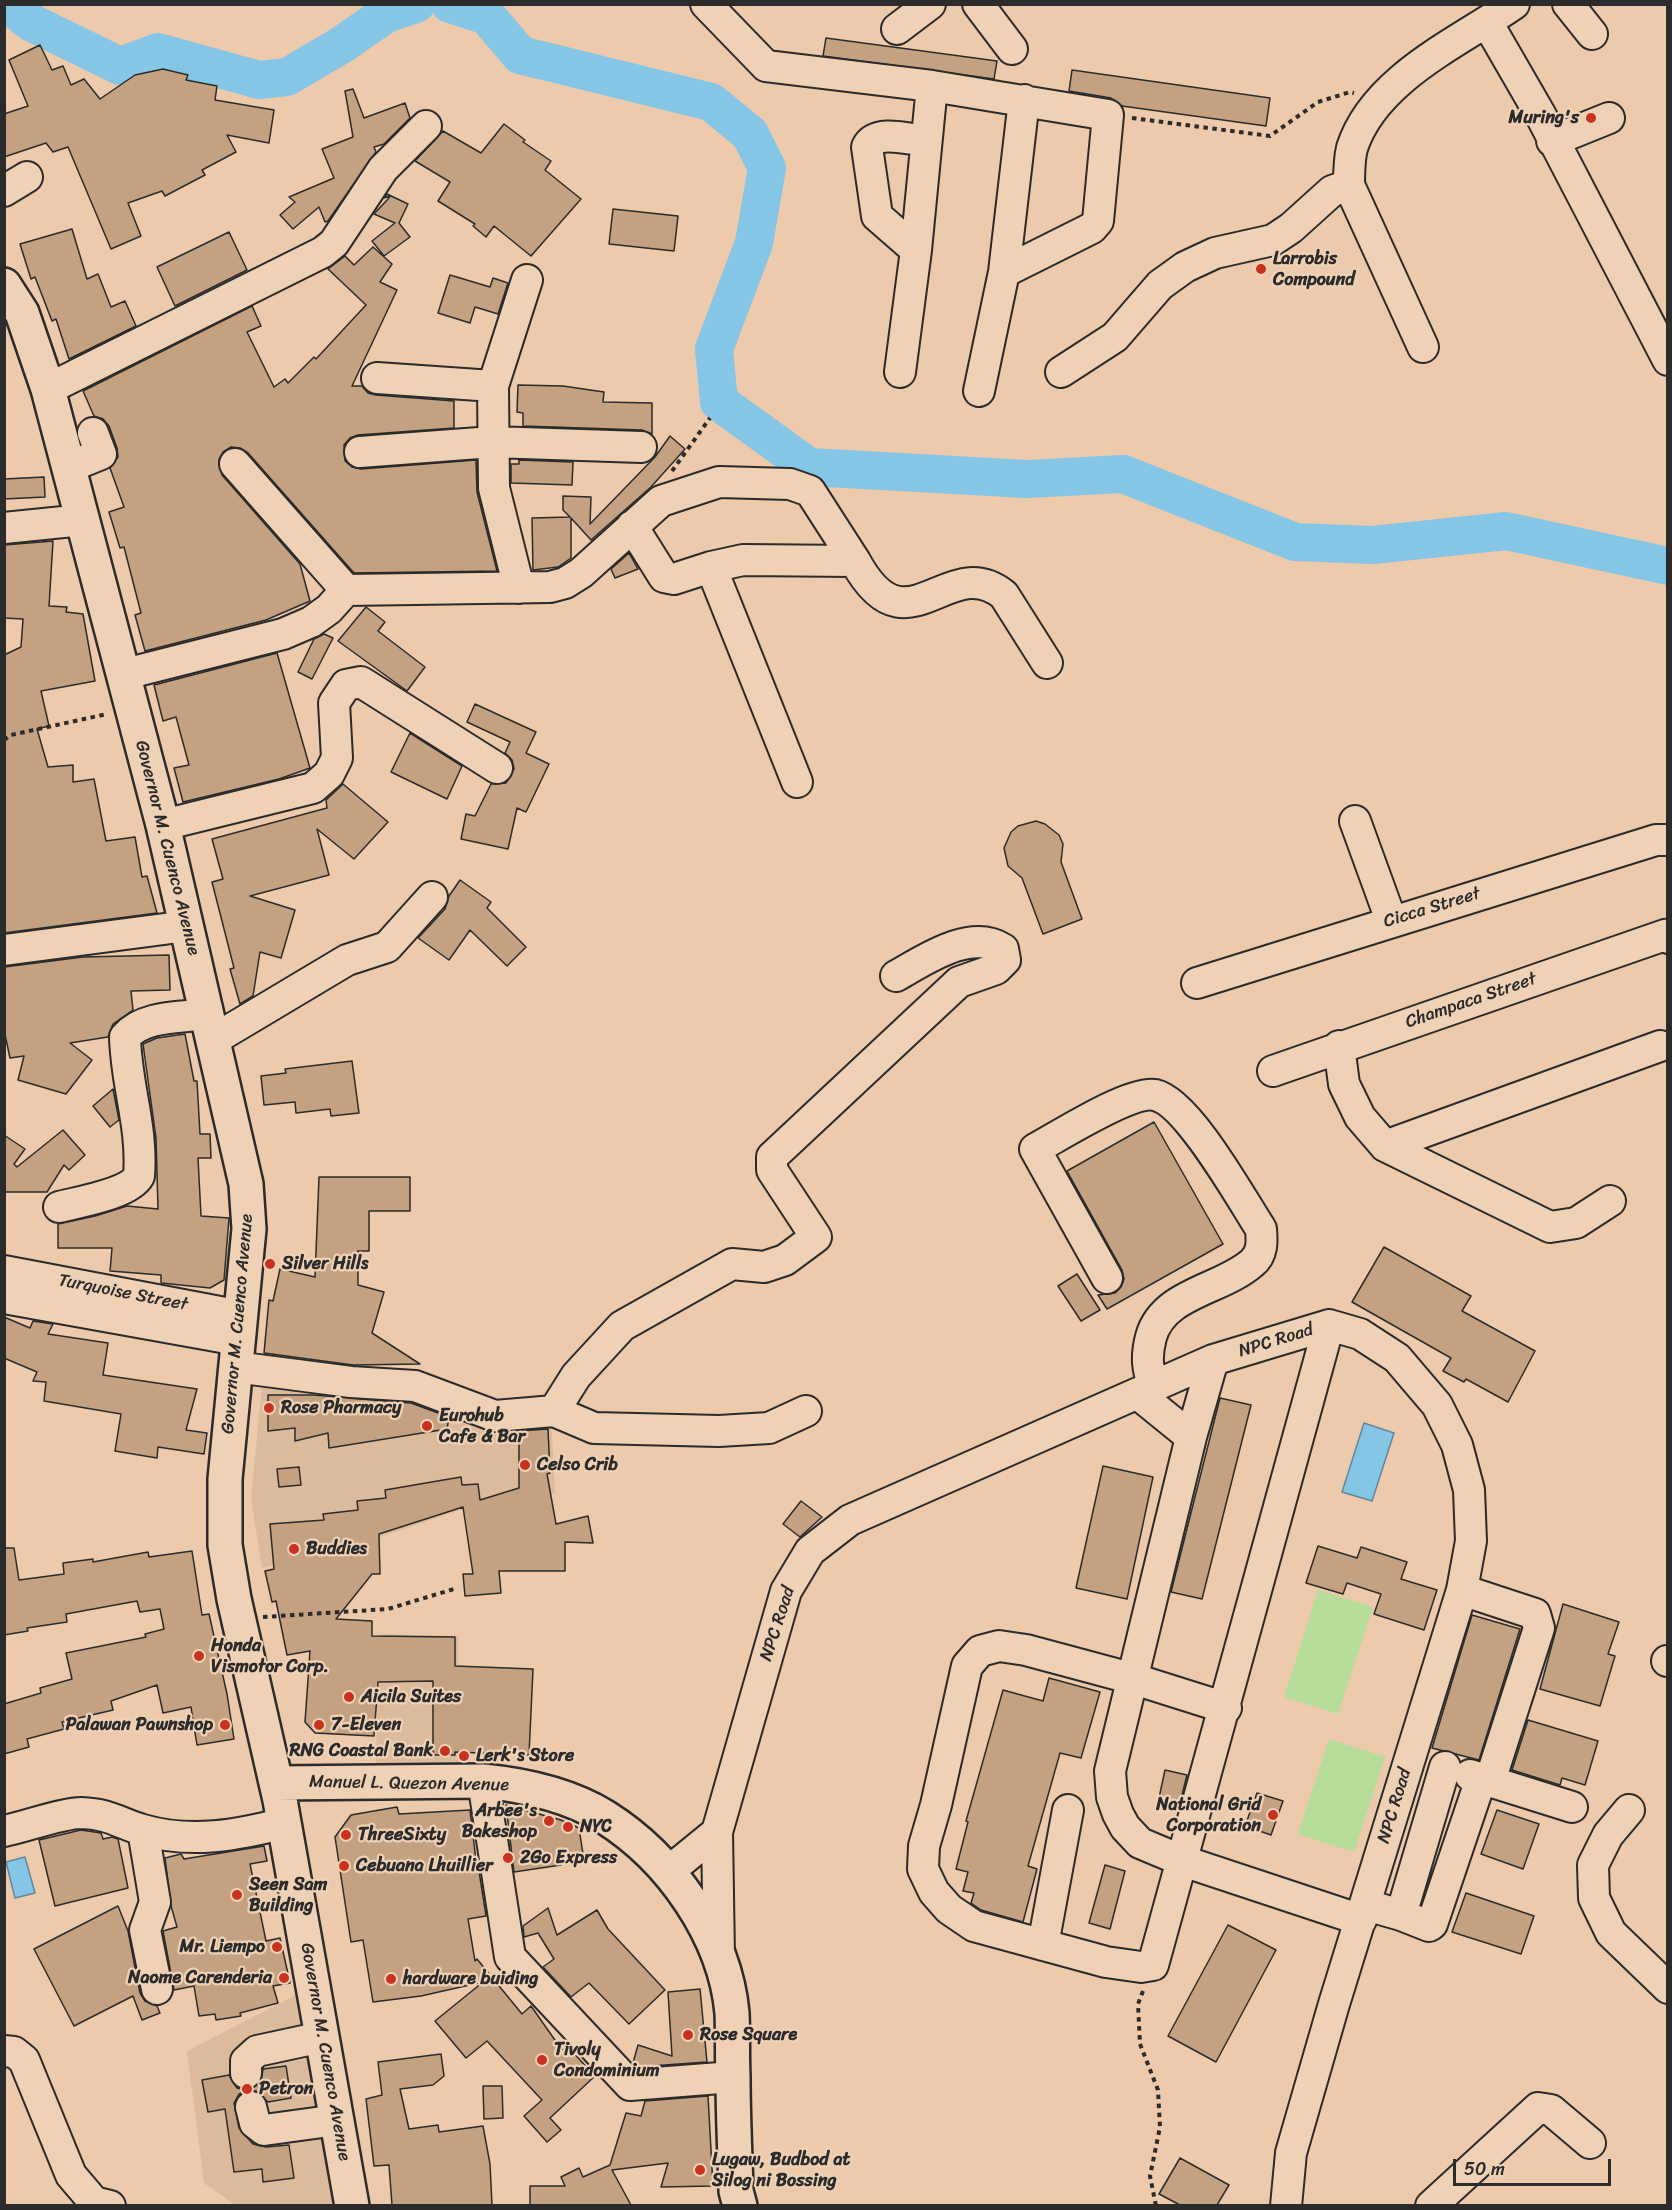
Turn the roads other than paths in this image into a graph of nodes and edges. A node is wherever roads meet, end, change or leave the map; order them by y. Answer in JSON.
{"nodes":[{"id":1,"x":706,"y":4,"type":"edge"},
{"id":2,"x":930,"y":4,"type":"edge"},
{"id":3,"x":978,"y":4,"type":"edge"},
{"id":4,"x":1514,"y":4,"type":"edge"},
{"id":5,"x":1568,"y":4,"type":"edge"},
{"id":6,"x":1488,"y":24,"type":"junction"},
{"id":7,"x":897,"y":29,"type":"dead end"},
{"id":8,"x":1592,"y":34,"type":"dead end"},
{"id":9,"x":1012,"y":49,"type":"dead end"},
{"id":10,"x":932,"y":86,"type":"junction"},
{"id":11,"x":1024,"y":100,"type":"junction"},
{"id":12,"x":1609,"y":118,"type":"dead end"},
{"id":13,"x":426,"y":126,"type":"dead end"},
{"id":14,"x":925,"y":141,"type":"junction"},
{"id":15,"x":1552,"y":141,"type":"junction"},
{"id":16,"x":1350,"y":185,"type":"junction"},
{"id":17,"x":916,"y":250,"type":"junction"},
{"id":18,"x":1004,"y":272,"type":"junction"},
{"id":19,"x":527,"y":280,"type":"dead end"},
{"id":20,"x":5,"y":285,"type":"edge"},
{"id":21,"x":1423,"y":347,"type":"dead end"},
{"id":22,"x":1668,"y":360,"type":"edge"},
{"id":23,"x":900,"y":372,"type":"dead end"},
{"id":24,"x":1060,"y":372,"type":"dead end"},
{"id":25,"x":377,"y":378,"type":"dead end"},
{"id":26,"x":493,"y":386,"type":"junction"},
{"id":27,"x":48,"y":389,"type":"junction"},
{"id":28,"x":979,"y":391,"type":"dead end"},
{"id":29,"x":93,"y":433,"type":"dead end"},
{"id":30,"x":492,"y":442,"type":"junction"},
{"id":31,"x":641,"y":447,"type":"dead end"},
{"id":32,"x":360,"y":452,"type":"dead end"},
{"id":33,"x":235,"y":464,"type":"dead end"},
{"id":34,"x":69,"y":468,"type":"junction"},
{"id":35,"x":83,"y":520,"type":"junction"},
{"id":36,"x":632,"y":526,"type":"junction"},
{"id":37,"x":4,"y":528,"type":"edge"},
{"id":38,"x":855,"y":561,"type":"junction"},
{"id":39,"x":711,"y":567,"type":"junction"},
{"id":40,"x":519,"y":588,"type":"junction"},
{"id":41,"x":345,"y":590,"type":"junction"},
{"id":42,"x":1047,"y":663,"type":"dead end"},
{"id":43,"x":124,"y":674,"type":"junction"},
{"id":44,"x":497,"y":768,"type":"dead end"},
{"id":45,"x":797,"y":782,"type":"dead end"},
{"id":46,"x":1355,"y":821,"type":"dead end"},
{"id":47,"x":163,"y":825,"type":"junction"},
{"id":48,"x":1668,"y":840,"type":"edge"},
{"id":49,"x":432,"y":897,"type":"dead end"},
{"id":50,"x":1391,"y":920,"type":"junction"},
{"id":51,"x":187,"y":926,"type":"junction"},
{"id":52,"x":1668,"y":938,"type":"edge"},
{"id":53,"x":4,"y":950,"type":"edge"},
{"id":54,"x":896,"y":976,"type":"dead end"},
{"id":55,"x":1197,"y":982,"type":"dead end"},
{"id":56,"x":210,"y":1027,"type":"junction"},
{"id":57,"x":1339,"y":1046,"type":"junction"},
{"id":58,"x":1660,"y":1046,"type":"dead end"},
{"id":59,"x":1273,"y":1071,"type":"dead end"},
{"id":60,"x":1385,"y":1146,"type":"junction"},
{"id":61,"x":1610,"y":1202,"type":"dead end"},
{"id":62,"x":59,"y":1207,"type":"dead end"},
{"id":63,"x":4,"y":1271,"type":"edge"},
{"id":64,"x":1107,"y":1278,"type":"dead end"},
{"id":65,"x":52,"y":1293,"type":"junction"},
{"id":66,"x":4,"y":1298,"type":"edge"},
{"id":67,"x":1329,"y":1325,"type":"junction"},
{"id":68,"x":238,"y":1341,"type":"junction"},
{"id":69,"x":1213,"y":1360,"type":"junction"},
{"id":70,"x":1146,"y":1390,"type":"junction"},
{"id":71,"x":554,"y":1411,"type":"junction"},
{"id":72,"x":806,"y":1411,"type":"dead end"},
{"id":73,"x":1191,"y":1437,"type":"junction"},
{"id":74,"x":1462,"y":1590,"type":"junction"},
{"id":75,"x":1134,"y":1678,"type":"junction"},
{"id":76,"x":1226,"y":1708,"type":"junction"},
{"id":77,"x":1410,"y":1757,"type":"junction"},
{"id":78,"x":1445,"y":1767,"type":"junction"},
{"id":79,"x":1486,"y":1780,"type":"junction"},
{"id":80,"x":483,"y":1781,"type":"junction"},
{"id":81,"x":277,"y":1783,"type":"junction"},
{"id":82,"x":1572,"y":1807,"type":"dead end"},
{"id":83,"x":1068,"y":1810,"type":"dead end"},
{"id":84,"x":1629,"y":1810,"type":"dead end"},
{"id":85,"x":285,"y":1823,"type":"junction"},
{"id":86,"x":143,"y":1830,"type":"junction"},
{"id":87,"x":4,"y":1831,"type":"edge"},
{"id":88,"x":717,"y":1832,"type":"junction"},
{"id":89,"x":1184,"y":1861,"type":"junction"},
{"id":90,"x":668,"y":1872,"type":"junction"},
{"id":91,"x":1364,"y":1913,"type":"junction"},
{"id":92,"x":1401,"y":1915,"type":"junction"},
{"id":93,"x":1043,"y":1945,"type":"junction"},
{"id":94,"x":719,"y":1958,"type":"junction"},
{"id":95,"x":1668,"y":1988,"type":"edge"},
{"id":96,"x":157,"y":1989,"type":"dead end"},
{"id":97,"x":322,"y":2037,"type":"junction"},
{"id":98,"x":4,"y":2051,"type":"edge"},
{"id":99,"x":246,"y":2073,"type":"dead end"},
{"id":100,"x":733,"y":2077,"type":"junction"},
{"id":101,"x":251,"y":2107,"type":"dead end"},
{"id":102,"x":337,"y":2120,"type":"junction"},
{"id":103,"x":1590,"y":2143,"type":"dead end"},
{"id":104,"x":110,"y":2205,"type":"edge"},
{"id":105,"x":352,"y":2205,"type":"edge"},
{"id":106,"x":740,"y":2205,"type":"edge"},
{"id":107,"x":1286,"y":2205,"type":"edge"},
{"id":108,"x":1431,"y":2205,"type":"edge"}],
"edges":[{"from":1,"to":10,"type":"street"},
{"from":2,"to":7,"type":"street"},
{"from":3,"to":9,"type":"street"},
{"from":4,"to":6,"type":"street"},
{"from":5,"to":8,"type":"street"},
{"from":6,"to":15,"type":"street"},
{"from":6,"to":16,"type":"street"},
{"from":10,"to":11,"type":"street"},
{"from":10,"to":14,"type":"street"},
{"from":11,"to":18,"type":"street"},
{"from":11,"to":18,"type":"street"},
{"from":12,"to":15,"type":"street"},
{"from":13,"to":27,"type":"street"},
{"from":14,"to":17,"type":"street"},
{"from":14,"to":17,"type":"street"},
{"from":15,"to":22,"type":"street"},
{"from":16,"to":21,"type":"street"},
{"from":16,"to":24,"type":"street"},
{"from":17,"to":23,"type":"street"},
{"from":18,"to":28,"type":"street"},
{"from":19,"to":26,"type":"street"},
{"from":20,"to":27,"type":"main road","name":"Governor M. Cuenco Avenue"},
{"from":25,"to":26,"type":"street"},
{"from":26,"to":30,"type":"street"},
{"from":27,"to":34,"type":"main road","name":"Governor M. Cuenco Avenue"},
{"from":29,"to":34,"type":"street"},
{"from":30,"to":31,"type":"street"},
{"from":30,"to":32,"type":"street"},
{"from":30,"to":40,"type":"street"},
{"from":33,"to":41,"type":"street"},
{"from":34,"to":35,"type":"main road","name":"Governor M. Cuenco Avenue"},
{"from":35,"to":37,"type":"street"},
{"from":35,"to":43,"type":"main road","name":"Governor M. Cuenco Avenue"},
{"from":36,"to":38,"type":"street"},
{"from":36,"to":39,"type":"street"},
{"from":36,"to":40,"type":"street"},
{"from":38,"to":39,"type":"street"},
{"from":38,"to":42,"type":"street"},
{"from":39,"to":45,"type":"street"},
{"from":40,"to":41,"type":"street"},
{"from":41,"to":43,"type":"street"},
{"from":43,"to":47,"type":"main road","name":"Governor M. Cuenco Avenue"},
{"from":44,"to":47,"type":"street"},
{"from":46,"to":50,"type":"street"},
{"from":47,"to":51,"type":"main road","name":"Governor M. Cuenco Avenue"},
{"from":48,"to":50,"type":"street","name":"Cicca Street"},
{"from":49,"to":56,"type":"street"},
{"from":50,"to":55,"type":"street","name":"Cicca Street"},
{"from":51,"to":53,"type":"street"},
{"from":51,"to":56,"type":"main road","name":"Governor M. Cuenco Avenue"},
{"from":52,"to":57,"type":"street","name":"Champaca Street"},
{"from":54,"to":71,"type":"street"},
{"from":56,"to":62,"type":"street"},
{"from":56,"to":68,"type":"main road","name":"Governor M. Cuenco Avenue"},
{"from":57,"to":59,"type":"street","name":"Champaca Street"},
{"from":57,"to":60,"type":"street"},
{"from":58,"to":60,"type":"street"},
{"from":60,"to":61,"type":"street"},
{"from":63,"to":65,"type":"street","name":"Turquoise Street"},
{"from":64,"to":70,"type":"street"},
{"from":65,"to":66,"type":"street","name":"Turquoise Street"},
{"from":65,"to":68,"type":"street","name":"Turquoise Street"},
{"from":67,"to":69,"type":"street","name":"NPC Road"},
{"from":67,"to":74,"type":"street","name":"NPC Road"},
{"from":67,"to":76,"type":"street"},
{"from":68,"to":71,"type":"street","name":"Turquoise Street"},
{"from":68,"to":81,"type":"main road","name":"Governor M. Cuenco Avenue"},
{"from":69,"to":70,"type":"street","name":"NPC Road"},
{"from":69,"to":73,"type":"street"},
{"from":70,"to":73,"type":"street"},
{"from":70,"to":88,"type":"street","name":"NPC Road"},
{"from":71,"to":72,"type":"street"},
{"from":73,"to":75,"type":"street"},
{"from":74,"to":77,"type":"street","name":"NPC Road"},
{"from":74,"to":79,"type":"street"},
{"from":75,"to":76,"type":"street"},
{"from":75,"to":89,"type":"street"},
{"from":75,"to":93,"type":"street"},
{"from":76,"to":89,"type":"street"},
{"from":77,"to":78,"type":"street"},
{"from":77,"to":91,"type":"street","name":"NPC Road"},
{"from":78,"to":79,"type":"street"},
{"from":78,"to":92,"type":"street"},
{"from":79,"to":82,"type":"street"},
{"from":79,"to":92,"type":"street"},
{"from":80,"to":81,"type":"main road","name":"Manuel L. Quezon Avenue"},
{"from":80,"to":90,"type":"main road","name":"Manuel L. Quezon Avenue"},
{"from":80,"to":100,"type":"street"},
{"from":81,"to":85,"type":"main road","name":"Governor M. Cuenco Avenue"},
{"from":83,"to":93,"type":"street"},
{"from":84,"to":95,"type":"street"},
{"from":85,"to":86,"type":"street"},
{"from":85,"to":97,"type":"main road","name":"Governor M. Cuenco Avenue"},
{"from":86,"to":87,"type":"street"},
{"from":86,"to":96,"type":"street"},
{"from":88,"to":90,"type":"street"},
{"from":88,"to":94,"type":"street","name":"NPC Road"},
{"from":89,"to":91,"type":"street"},
{"from":89,"to":93,"type":"street"},
{"from":90,"to":94,"type":"main road","name":"Manuel L. Quezon Avenue"},
{"from":91,"to":92,"type":"street"},
{"from":91,"to":107,"type":"street","name":"NPC Road"},
{"from":94,"to":100,"type":"main road","name":"Manuel L. Quezon Avenue"},
{"from":97,"to":99,"type":"street"},
{"from":97,"to":102,"type":"main road","name":"Governor M. Cuenco Avenue"},
{"from":98,"to":104,"type":"street"},
{"from":100,"to":106,"type":"main road","name":"Manuel L. Quezon Avenue"},
{"from":101,"to":102,"type":"street"},
{"from":102,"to":105,"type":"main road","name":"Governor M. Cuenco Avenue"},
{"from":103,"to":108,"type":"street"}]}
